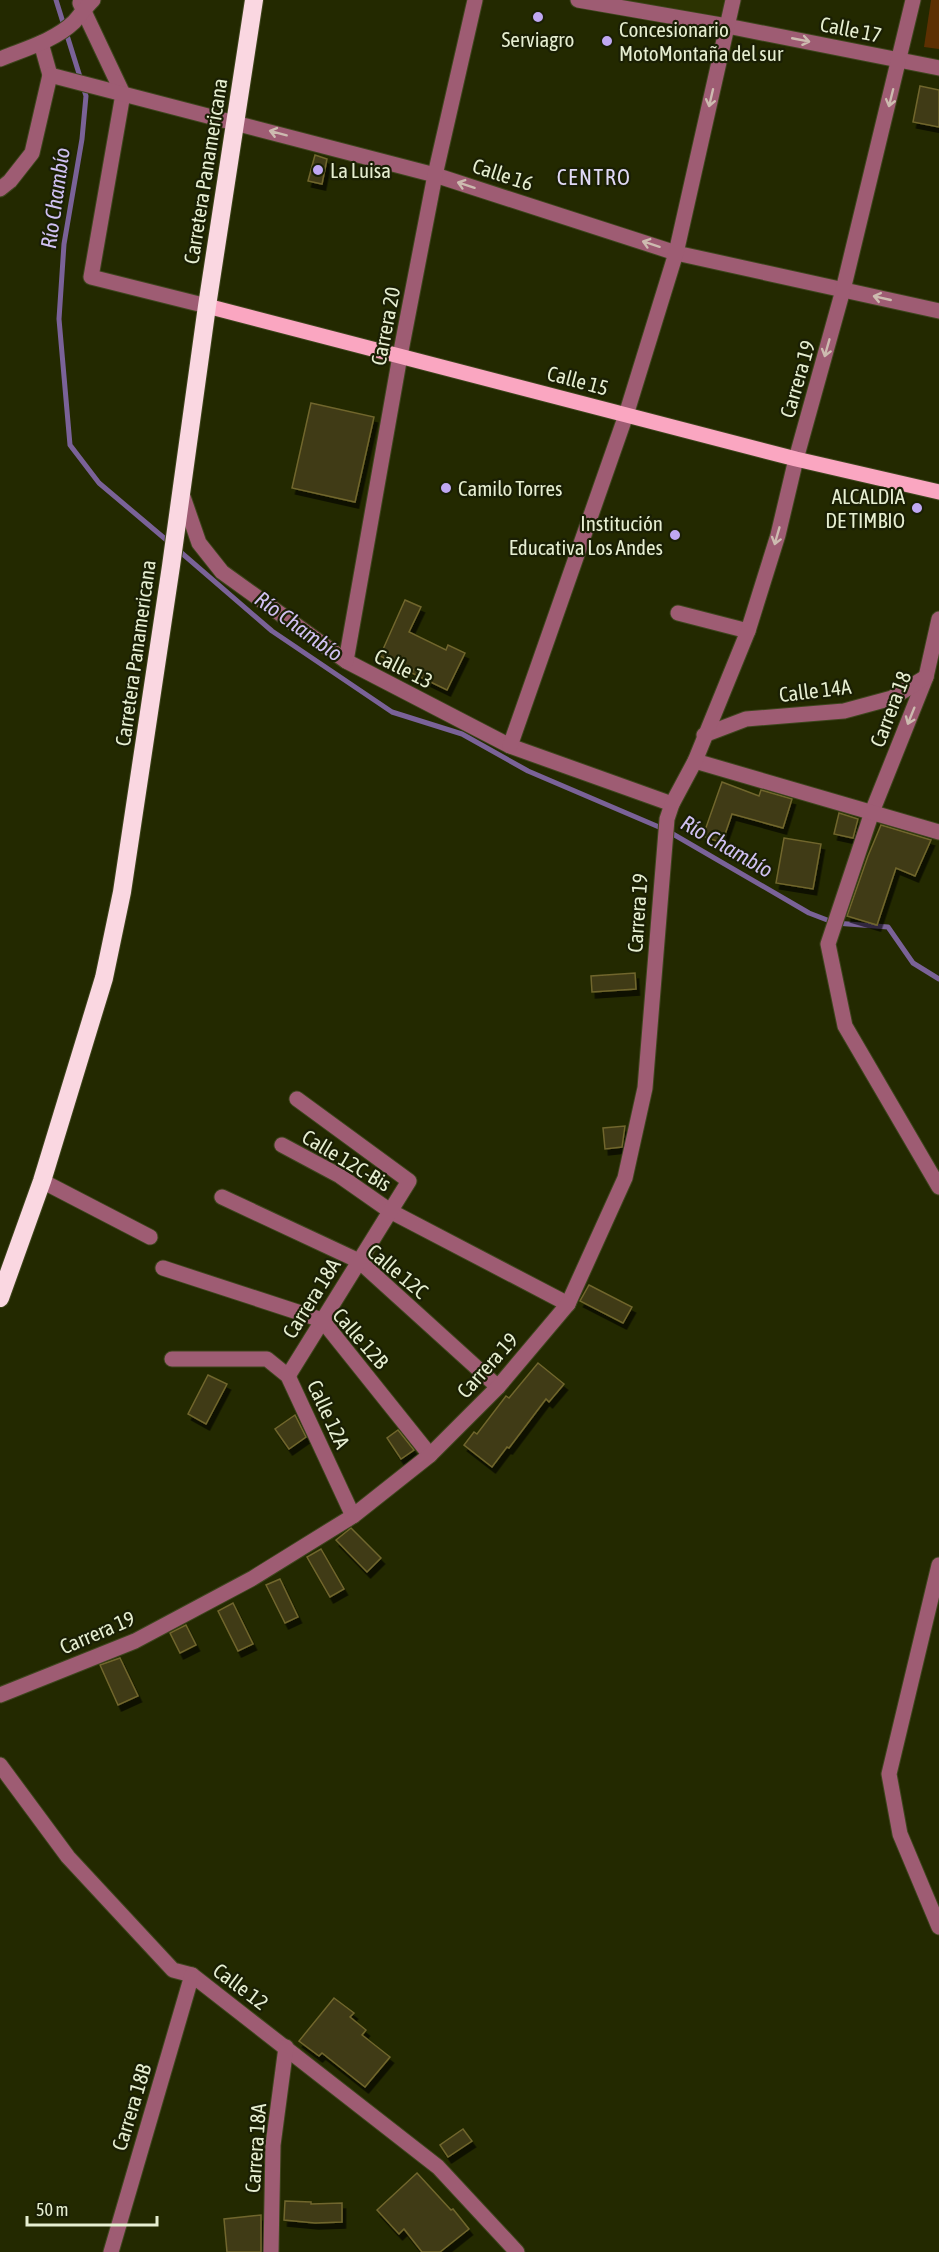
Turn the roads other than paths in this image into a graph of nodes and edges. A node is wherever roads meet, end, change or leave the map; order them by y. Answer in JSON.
{"nodes":[{"id":1,"x":254,"y":0,"type":"edge"},
{"id":2,"x":475,"y":0,"type":"edge"},
{"id":3,"x":578,"y":0,"type":"edge"},
{"id":4,"x":733,"y":0,"type":"edge"},
{"id":5,"x":913,"y":0,"type":"edge"},
{"id":6,"x":82,"y":8,"type":"edge"},
{"id":7,"x":728,"y":26,"type":"junction"},
{"id":8,"x":41,"y":43,"type":"junction"},
{"id":9,"x":0,"y":59,"type":"edge"},
{"id":10,"x":900,"y":60,"type":"junction"},
{"id":11,"x":939,"y":68,"type":"edge"},
{"id":12,"x":50,"y":75,"type":"junction"},
{"id":13,"x":123,"y":94,"type":"junction"},
{"id":14,"x":236,"y":123,"type":"junction"},
{"id":15,"x":435,"y":175,"type":"junction"},
{"id":16,"x":0,"y":189,"type":"edge"},
{"id":17,"x":676,"y":252,"type":"junction"},
{"id":18,"x":843,"y":290,"type":"junction"},
{"id":19,"x":207,"y":306,"type":"junction"},
{"id":20,"x":939,"y":311,"type":"edge"},
{"id":21,"x":400,"y":356,"type":"junction"},
{"id":22,"x":626,"y":415,"type":"junction"},
{"id":23,"x":796,"y":459,"type":"junction"},
{"id":24,"x":180,"y":488,"type":"junction"},
{"id":25,"x":939,"y":492,"type":"edge"},
{"id":26,"x":678,"y":614,"type":"dead end"},
{"id":27,"x":939,"y":620,"type":"edge"},
{"id":28,"x":748,"y":631,"type":"junction"},
{"id":29,"x":346,"y":662,"type":"junction"},
{"id":30,"x":926,"y":677,"type":"junction"},
{"id":31,"x":705,"y":735,"type":"junction"},
{"id":32,"x":510,"y":746,"type":"junction"},
{"id":33,"x":695,"y":761,"type":"junction"},
{"id":34,"x":672,"y":804,"type":"junction"},
{"id":35,"x":872,"y":812,"type":"junction"},
{"id":36,"x":939,"y":832,"type":"edge"},
{"id":37,"x":297,"y":1099,"type":"dead end"},
{"id":38,"x":282,"y":1145,"type":"dead end"},
{"id":39,"x":42,"y":1181,"type":"junction"},
{"id":40,"x":939,"y":1187,"type":"edge"},
{"id":41,"x":222,"y":1197,"type":"dead end"},
{"id":42,"x":390,"y":1211,"type":"junction"},
{"id":43,"x":150,"y":1237,"type":"dead end"},
{"id":44,"x":359,"y":1261,"type":"junction"},
{"id":45,"x":5,"y":1267,"type":"edge"},
{"id":46,"x":163,"y":1268,"type":"dead end"},
{"id":47,"x":0,"y":1298,"type":"edge"},
{"id":48,"x":568,"y":1304,"type":"junction"},
{"id":49,"x":322,"y":1320,"type":"junction"},
{"id":50,"x":171,"y":1359,"type":"dead end"},
{"id":51,"x":288,"y":1376,"type":"junction"},
{"id":52,"x":498,"y":1387,"type":"junction"},
{"id":53,"x":430,"y":1455,"type":"junction"},
{"id":54,"x":353,"y":1516,"type":"junction"},
{"id":55,"x":939,"y":1565,"type":"edge"},
{"id":56,"x":0,"y":1695,"type":"edge"},
{"id":57,"x":0,"y":1765,"type":"edge"},
{"id":58,"x":939,"y":1928,"type":"edge"},
{"id":59,"x":192,"y":1975,"type":"junction"},
{"id":60,"x":286,"y":2047,"type":"junction"},
{"id":61,"x":111,"y":2252,"type":"edge"},
{"id":62,"x":271,"y":2252,"type":"edge"},
{"id":63,"x":517,"y":2252,"type":"edge"}],
"edges":[{"from":1,"to":14,"type":"highway","name":"Carretera Panamericana"},
{"from":2,"to":15,"type":"street","name":"Carrera 20"},
{"from":3,"to":7,"type":"street","name":"Calle 17"},
{"from":4,"to":7,"type":"street"},
{"from":5,"to":10,"type":"street","name":"Carrera 19"},
{"from":6,"to":8,"type":"street"},
{"from":6,"to":13,"type":"street"},
{"from":7,"to":10,"type":"street","name":"Calle 17","one_way":true},
{"from":7,"to":17,"type":"street","one_way":true},
{"from":8,"to":9,"type":"street"},
{"from":8,"to":12,"type":"street"},
{"from":10,"to":11,"type":"street","name":"Calle 17"},
{"from":10,"to":18,"type":"street","name":"Carrera 19","one_way":true},
{"from":12,"to":13,"type":"street","name":"Calle 16"},
{"from":12,"to":16,"type":"street"},
{"from":13,"to":14,"type":"street","name":"Calle 16"},
{"from":13,"to":19,"type":"street"},
{"from":15,"to":14,"type":"street","name":"Calle 16","one_way":true},
{"from":14,"to":19,"type":"highway","name":"Carretera Panamericana"},
{"from":17,"to":15,"type":"street","name":"Calle 16","one_way":true},
{"from":15,"to":21,"type":"street","name":"Carrera 20"},
{"from":17,"to":18,"type":"street","name":"Calle 16"},
{"from":17,"to":22,"type":"street"},
{"from":20,"to":18,"type":"street","name":"Calle 16","one_way":true},
{"from":18,"to":23,"type":"street","name":"Carrera 19","one_way":true},
{"from":19,"to":21,"type":"main road","name":"Calle 15"},
{"from":19,"to":24,"type":"highway","name":"Carretera Panamericana"},
{"from":21,"to":22,"type":"main road","name":"Calle 15"},
{"from":21,"to":29,"type":"street","name":"Carrera 20"},
{"from":22,"to":23,"type":"main road","name":"Calle 15"},
{"from":22,"to":32,"type":"street"},
{"from":23,"to":25,"type":"main road","name":"Calle 15"},
{"from":23,"to":28,"type":"street","name":"Carrera 19","one_way":true},
{"from":24,"to":29,"type":"street","name":"Calle 13"},
{"from":24,"to":39,"type":"highway","name":"Carretera Panamericana"},
{"from":26,"to":28,"type":"street"},
{"from":27,"to":30,"type":"street","name":"Carrera 18"},
{"from":28,"to":31,"type":"street","name":"Carrera 19"},
{"from":29,"to":32,"type":"street","name":"Calle 13"},
{"from":30,"to":31,"type":"street","name":"Calle 14A"},
{"from":30,"to":35,"type":"street","name":"Carrera 18","one_way":true},
{"from":31,"to":33,"type":"street","name":"Carrera 19"},
{"from":32,"to":34,"type":"street","name":"Calle 13"},
{"from":33,"to":34,"type":"street","name":"Carrera 19"},
{"from":33,"to":35,"type":"street"},
{"from":34,"to":48,"type":"street","name":"Carrera 19"},
{"from":35,"to":36,"type":"street"},
{"from":35,"to":40,"type":"street","name":"Carrera 18"},
{"from":37,"to":42,"type":"street","name":"Carrera 18A"},
{"from":38,"to":42,"type":"street","name":"Calle 12C-Bis"},
{"from":39,"to":43,"type":"street"},
{"from":39,"to":45,"type":"highway","name":"Carretera Panamericana"},
{"from":41,"to":44,"type":"street","name":"Calle 12C"},
{"from":42,"to":44,"type":"street","name":"Carrera 18A"},
{"from":42,"to":48,"type":"street","name":"Calle 12C-Bis"},
{"from":44,"to":49,"type":"street","name":"Carrera 18A"},
{"from":44,"to":52,"type":"street","name":"Calle 12C"},
{"from":45,"to":47,"type":"highway","name":"Carretera Panamericana"},
{"from":46,"to":49,"type":"street","name":"Calle 12B"},
{"from":48,"to":52,"type":"street","name":"Carrera 19"},
{"from":49,"to":51,"type":"street","name":"Carrera 18A"},
{"from":49,"to":53,"type":"street","name":"Calle 12B"},
{"from":50,"to":51,"type":"street","name":"Calle 12A"},
{"from":51,"to":54,"type":"street","name":"Calle 12A"},
{"from":52,"to":53,"type":"street","name":"Carrera 19"},
{"from":53,"to":54,"type":"street","name":"Carrera 19"},
{"from":54,"to":56,"type":"street","name":"Carrera 19"},
{"from":55,"to":58,"type":"street"},
{"from":57,"to":59,"type":"street","name":"Calle 12"},
{"from":59,"to":60,"type":"street","name":"Calle 12"},
{"from":59,"to":61,"type":"street","name":"Carrera 18B"},
{"from":60,"to":62,"type":"street","name":"Carrera 18A"},
{"from":60,"to":63,"type":"street","name":"Calle 12"}]}
